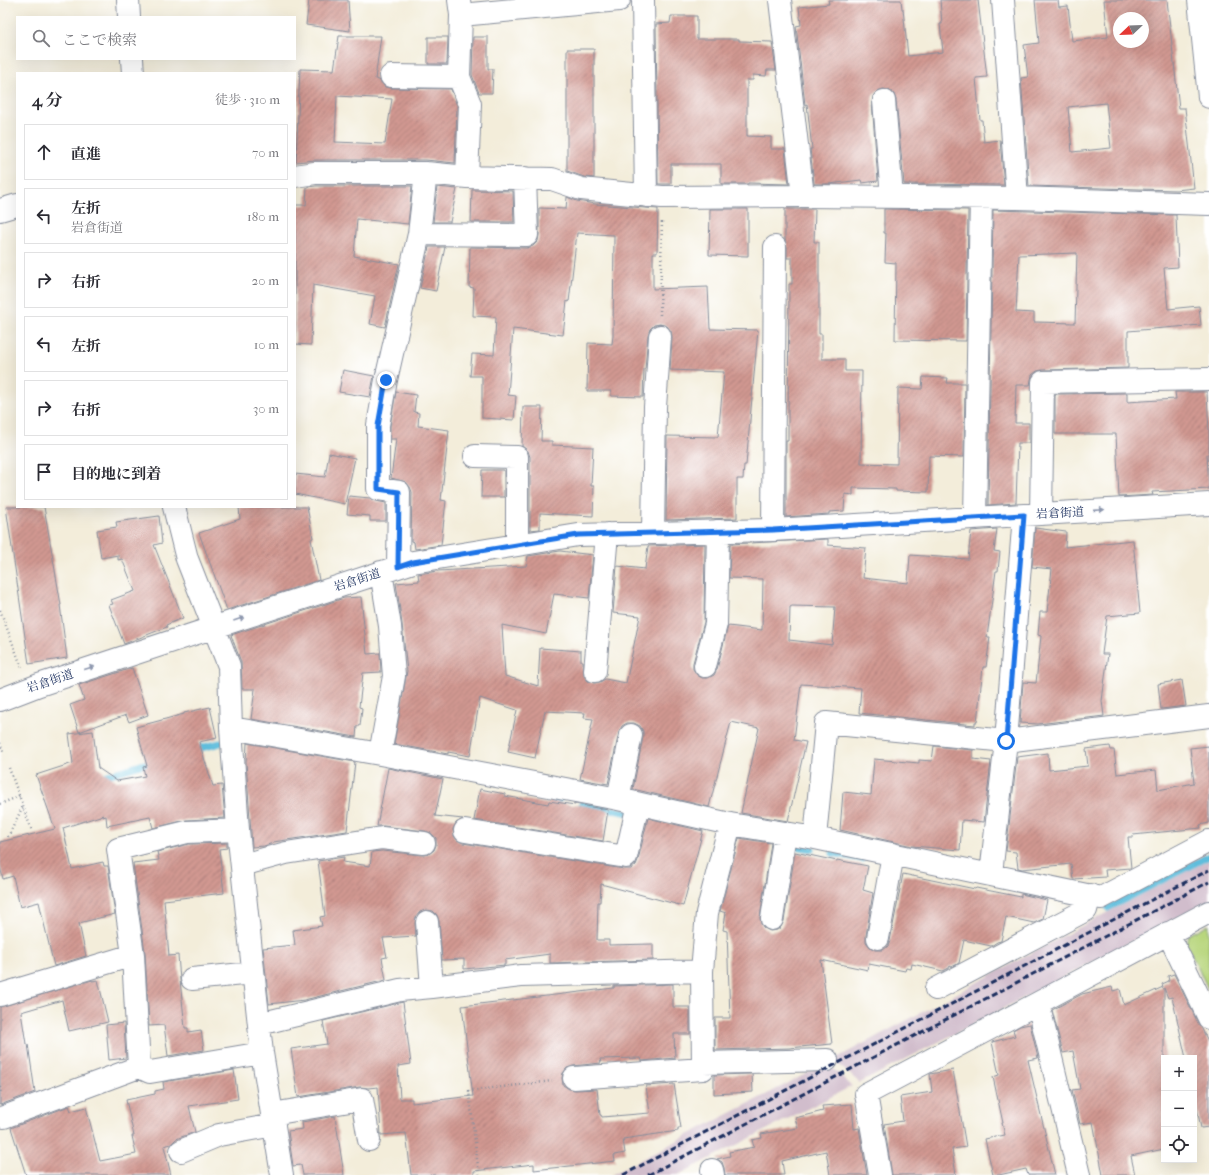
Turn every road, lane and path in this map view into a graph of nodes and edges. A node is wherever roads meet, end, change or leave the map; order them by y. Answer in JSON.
{"nodes":[{"id":1,"x":128,"y":0,"type":"edge"},
{"id":2,"x":619,"y":0,"type":"edge"},
{"id":3,"x":642,"y":0,"type":"edge"},
{"id":4,"x":780,"y":0,"type":"edge"},
{"id":5,"x":1003,"y":0,"type":"edge"},
{"id":6,"x":1199,"y":0,"type":"edge"},
{"id":7,"x":460,"y":8,"type":"edge"},
{"id":8,"x":129,"y":16,"type":"edge"},
{"id":9,"x":132,"y":60,"type":"edge"},
{"id":10,"x":133,"y":72,"type":"edge"},
{"id":11,"x":391,"y":76,"type":"dead end"},
{"id":12,"x":459,"y":77,"type":"junction"},
{"id":13,"x":1209,"y":97,"type":"edge"},
{"id":14,"x":884,"y":101,"type":"dead end"},
{"id":15,"x":426,"y":173,"type":"junction"},
{"id":16,"x":296,"y":176,"type":"edge"},
{"id":17,"x":467,"y":176,"type":"junction"},
{"id":18,"x":525,"y":178,"type":"junction"},
{"id":19,"x":803,"y":196,"type":"junction"},
{"id":20,"x":654,"y":197,"type":"junction"},
{"id":21,"x":892,"y":197,"type":"junction"},
{"id":22,"x":981,"y":198,"type":"junction"},
{"id":23,"x":1017,"y":198,"type":"junction"},
{"id":24,"x":1209,"y":204,"type":"edge"},
{"id":25,"x":16,"y":205,"type":"edge"},
{"id":26,"x":0,"y":210,"type":"edge"},
{"id":27,"x":419,"y":234,"type":"junction"},
{"id":28,"x":775,"y":247,"type":"dead end"},
{"id":29,"x":660,"y":336,"type":"joint"},
{"id":30,"x":1209,"y":379,"type":"edge"},
{"id":31,"x":475,"y":456,"type":"dead end"},
{"id":32,"x":1209,"y":504,"type":"edge"},
{"id":33,"x":174,"y":508,"type":"edge"},
{"id":34,"x":1032,"y":514,"type":"junction"},
{"id":35,"x":975,"y":518,"type":"junction"},
{"id":36,"x":773,"y":530,"type":"junction"},
{"id":37,"x":718,"y":531,"type":"junction"},
{"id":38,"x":653,"y":533,"type":"junction"},
{"id":39,"x":607,"y":534,"type":"junction"},
{"id":40,"x":517,"y":545,"type":"junction"},
{"id":41,"x":389,"y":569,"type":"junction"},
{"id":42,"x":0,"y":610,"type":"edge"},
{"id":43,"x":214,"y":628,"type":"junction"},
{"id":44,"x":705,"y":666,"type":"dead end"},
{"id":45,"x":595,"y":671,"type":"dead end"},
{"id":46,"x":30,"y":688,"type":"junction"},
{"id":47,"x":0,"y":700,"type":"edge"},
{"id":48,"x":1209,"y":716,"type":"edge"},
{"id":49,"x":231,"y":728,"type":"junction"},
{"id":50,"x":631,"y":735,"type":"dead end"},
{"id":51,"x":1006,"y":741,"type":"junction"},
{"id":52,"x":0,"y":743,"type":"edge"},
{"id":53,"x":3,"y":752,"type":"dead end"},
{"id":54,"x":380,"y":754,"type":"junction"},
{"id":55,"x":9,"y":768,"type":"dead end"},
{"id":56,"x":20,"y":796,"type":"junction"},
{"id":57,"x":628,"y":802,"type":"junction"},
{"id":58,"x":0,"y":804,"type":"edge"},
{"id":59,"x":23,"y":806,"type":"junction"},
{"id":60,"x":730,"y":824,"type":"junction"},
{"id":61,"x":238,"y":830,"type":"junction"},
{"id":62,"x":32,"y":831,"type":"dead end"},
{"id":63,"x":465,"y":831,"type":"dead end"},
{"id":64,"x":785,"y":833,"type":"junction"},
{"id":65,"x":8,"y":837,"type":"dead end"},
{"id":66,"x":815,"y":838,"type":"junction"},
{"id":67,"x":1209,"y":841,"type":"edge"},
{"id":68,"x":424,"y":843,"type":"dead end"},
{"id":69,"x":893,"y":854,"type":"junction"},
{"id":70,"x":242,"y":865,"type":"junction"},
{"id":71,"x":991,"y":874,"type":"junction"},
{"id":72,"x":1090,"y":895,"type":"junction"},
{"id":73,"x":1209,"y":912,"type":"edge"},
{"id":74,"x":772,"y":919,"type":"dead end"},
{"id":75,"x":427,"y":922,"type":"dead end"},
{"id":76,"x":1168,"y":933,"type":"junction"},
{"id":77,"x":878,"y":938,"type":"dead end"},
{"id":78,"x":133,"y":955,"type":"junction"},
{"id":79,"x":702,"y":971,"type":"junction"},
{"id":80,"x":253,"y":973,"type":"junction"},
{"id":81,"x":192,"y":979,"type":"dead end"},
{"id":82,"x":432,"y":986,"type":"junction"},
{"id":83,"x":936,"y":990,"type":"dead end"},
{"id":84,"x":0,"y":995,"type":"edge"},
{"id":85,"x":1038,"y":1003,"type":"junction"},
{"id":86,"x":1209,"y":1018,"type":"edge"},
{"id":87,"x":259,"y":1024,"type":"junction"},
{"id":88,"x":262,"y":1053,"type":"junction"},
{"id":89,"x":827,"y":1060,"type":"dead end"},
{"id":90,"x":703,"y":1063,"type":"junction"},
{"id":91,"x":139,"y":1067,"type":"junction"},
{"id":92,"x":574,"y":1078,"type":"joint"},
{"id":93,"x":4,"y":1117,"type":"dead end"},
{"id":94,"x":273,"y":1120,"type":"junction"},
{"id":95,"x":369,"y":1140,"type":"dead end"},
{"id":96,"x":181,"y":1151,"type":"dead end"},
{"id":97,"x":282,"y":1175,"type":"edge"},
{"id":98,"x":479,"y":1175,"type":"edge"},
{"id":99,"x":880,"y":1175,"type":"edge"},
{"id":100,"x":1079,"y":1175,"type":"edge"}],
"edges":[{"from":1,"to":8,"type":"street"},
{"from":2,"to":7,"type":"street"},
{"from":3,"to":20,"type":"street"},
{"from":4,"to":19,"type":"street"},
{"from":5,"to":23,"type":"street"},
{"from":6,"to":13,"type":"street"},
{"from":7,"to":12,"type":"street"},
{"from":9,"to":10,"type":"street"},
{"from":11,"to":12,"type":"street"},
{"from":12,"to":17,"type":"street"},
{"from":14,"to":21,"type":"street"},
{"from":15,"to":16,"type":"street"},
{"from":15,"to":17,"type":"street"},
{"from":15,"to":27,"type":"street"},
{"from":17,"to":18,"type":"street"},
{"from":18,"to":20,"type":"street"},
{"from":18,"to":27,"type":"street"},
{"from":19,"to":20,"type":"street"},
{"from":19,"to":21,"type":"street"},
{"from":20,"to":29,"type":"path"},
{"from":21,"to":22,"type":"street"},
{"from":22,"to":23,"type":"street"},
{"from":22,"to":35,"type":"street"},
{"from":23,"to":24,"type":"street"},
{"from":25,"to":26,"type":"street"},
{"from":27,"to":41,"type":"street"},
{"from":28,"to":36,"type":"street"},
{"from":29,"to":38,"type":"street"},
{"from":30,"to":34,"type":"street"},
{"from":31,"to":40,"type":"street"},
{"from":34,"to":32,"type":"street","name":"岩倉街道","one_way":true},
{"from":33,"to":43,"type":"street"},
{"from":34,"to":35,"type":"street","name":"岩倉街道"},
{"from":34,"to":51,"type":"street"},
{"from":35,"to":36,"type":"street","name":"岩倉街道"},
{"from":36,"to":37,"type":"street","name":"岩倉街道"},
{"from":37,"to":38,"type":"street","name":"岩倉街道"},
{"from":37,"to":44,"type":"street"},
{"from":38,"to":39,"type":"street","name":"岩倉街道"},
{"from":39,"to":40,"type":"street","name":"岩倉街道"},
{"from":39,"to":45,"type":"street"},
{"from":40,"to":41,"type":"street","name":"岩倉街道"},
{"from":43,"to":41,"type":"street","name":"岩倉街道","one_way":true},
{"from":41,"to":54,"type":"street"},
{"from":42,"to":46,"type":"path"},
{"from":46,"to":43,"type":"street","name":"岩倉街道","one_way":true},
{"from":43,"to":49,"type":"street"},
{"from":46,"to":47,"type":"street","name":"岩倉街道"},
{"from":48,"to":51,"type":"street"},
{"from":49,"to":54,"type":"street"},
{"from":49,"to":61,"type":"street"},
{"from":50,"to":57,"type":"street"},
{"from":51,"to":66,"type":"street"},
{"from":51,"to":71,"type":"street"},
{"from":52,"to":53,"type":"path"},
{"from":54,"to":57,"type":"street"},
{"from":55,"to":56,"type":"path"},
{"from":56,"to":58,"type":"path"},
{"from":56,"to":59,"type":"path"},
{"from":57,"to":60,"type":"street"},
{"from":57,"to":63,"type":"street"},
{"from":59,"to":62,"type":"path"},
{"from":59,"to":65,"type":"path"},
{"from":60,"to":64,"type":"street"},
{"from":60,"to":79,"type":"street"},
{"from":61,"to":70,"type":"street"},
{"from":61,"to":78,"type":"street"},
{"from":64,"to":66,"type":"street"},
{"from":64,"to":74,"type":"street"},
{"from":66,"to":69,"type":"street"},
{"from":67,"to":72,"type":"street"},
{"from":68,"to":70,"type":"street"},
{"from":69,"to":71,"type":"street"},
{"from":69,"to":77,"type":"street"},
{"from":70,"to":80,"type":"street"},
{"from":71,"to":72,"type":"street"},
{"from":72,"to":83,"type":"street"},
{"from":73,"to":76,"type":"street"},
{"from":75,"to":82,"type":"street"},
{"from":76,"to":85,"type":"street"},
{"from":76,"to":86,"type":"street"},
{"from":78,"to":84,"type":"street"},
{"from":78,"to":91,"type":"street"},
{"from":79,"to":82,"type":"street"},
{"from":79,"to":90,"type":"street"},
{"from":80,"to":81,"type":"street"},
{"from":80,"to":87,"type":"street"},
{"from":82,"to":87,"type":"street"},
{"from":85,"to":99,"type":"street"},
{"from":85,"to":100,"type":"street"},
{"from":87,"to":88,"type":"street"},
{"from":88,"to":91,"type":"street"},
{"from":88,"to":94,"type":"street"},
{"from":89,"to":90,"type":"street"},
{"from":90,"to":92,"type":"street"},
{"from":91,"to":93,"type":"street"},
{"from":92,"to":98,"type":"path"},
{"from":94,"to":95,"type":"street"},
{"from":94,"to":96,"type":"street"},
{"from":94,"to":97,"type":"street"}]}
